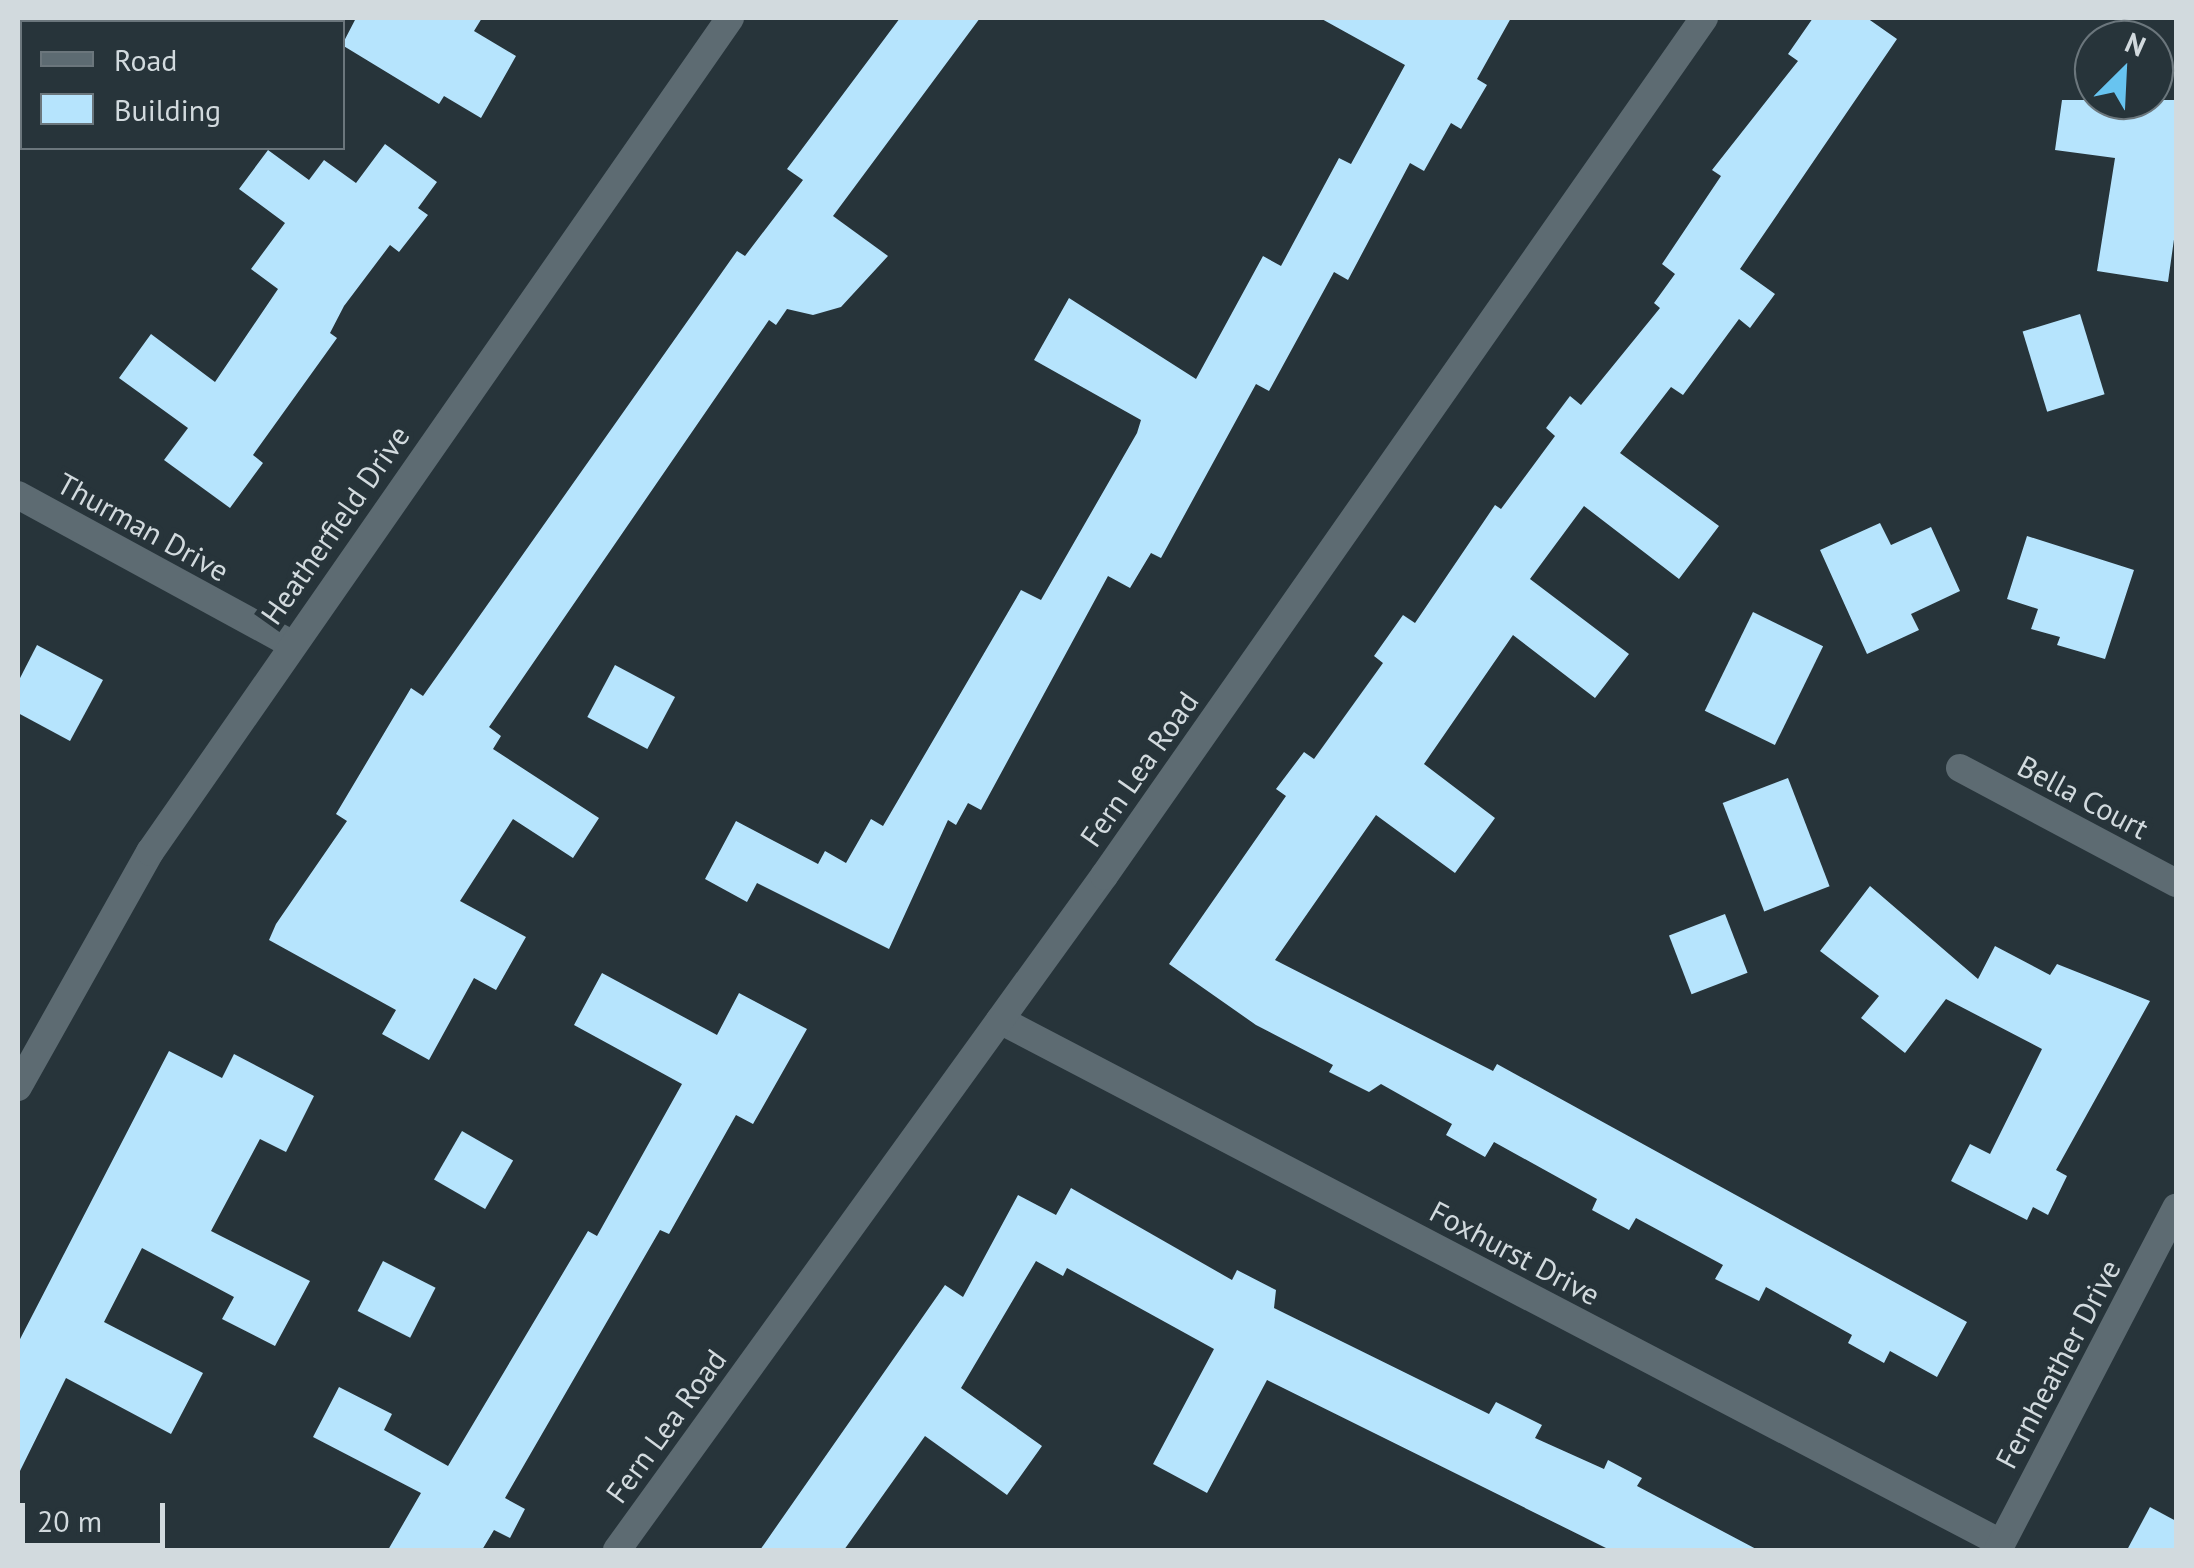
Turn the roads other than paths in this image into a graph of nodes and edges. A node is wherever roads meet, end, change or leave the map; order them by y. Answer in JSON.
{"nodes":[{"id":1,"x":1704,"y":18,"type":"edge"},
{"id":2,"x":719,"y":21,"type":"edge"},
{"id":3,"x":18,"y":495,"type":"edge"},
{"id":4,"x":291,"y":644,"type":"junction"},
{"id":5,"x":1960,"y":768,"type":"dead end"},
{"id":6,"x":2176,"y":883,"type":"edge"},
{"id":7,"x":1000,"y":1020,"type":"junction"},
{"id":8,"x":18,"y":1086,"type":"edge"},
{"id":9,"x":2176,"y":1208,"type":"edge"},
{"id":10,"x":1999,"y":1547,"type":"edge"},
{"id":11,"x":617,"y":1550,"type":"edge"}],
"edges":[{"from":1,"to":7,"type":"street","name":"Fern Lea Road"},
{"from":2,"to":4,"type":"street","name":"Heatherfield Drive"},
{"from":3,"to":4,"type":"street","name":"Thurman Drive"},
{"from":4,"to":8,"type":"street","name":"Heatherfield Drive"},
{"from":5,"to":6,"type":"street","name":"Bella Court"},
{"from":7,"to":10,"type":"street","name":"Foxhurst Drive"},
{"from":7,"to":11,"type":"street","name":"Fern Lea Road"},
{"from":9,"to":10,"type":"street","name":"Fernheather Drive"}]}
